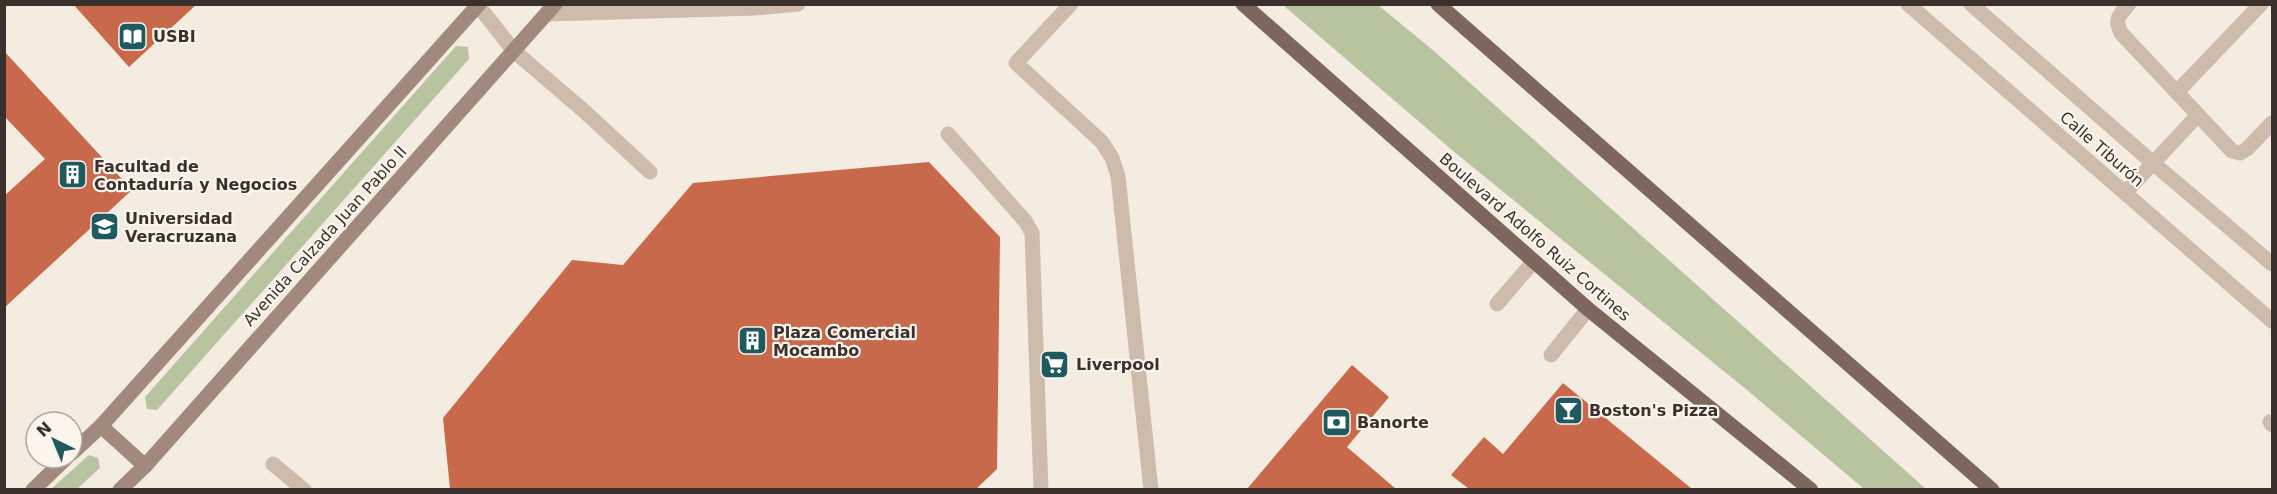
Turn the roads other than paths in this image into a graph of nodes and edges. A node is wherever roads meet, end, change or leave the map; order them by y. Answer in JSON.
{"nodes":[{"id":1,"x":798,"y":4,"type":"edge"},
{"id":2,"x":1071,"y":4,"type":"edge"},
{"id":3,"x":1243,"y":4,"type":"edge"},
{"id":4,"x":1438,"y":4,"type":"edge"},
{"id":5,"x":1908,"y":4,"type":"edge"},
{"id":6,"x":1971,"y":4,"type":"edge"},
{"id":7,"x":2129,"y":4,"type":"edge"},
{"id":8,"x":2261,"y":4,"type":"edge"},
{"id":9,"x":478,"y":5,"type":"edge"},
{"id":10,"x":551,"y":9,"type":"edge"},
{"id":11,"x":514,"y":51,"type":"junction"},
{"id":12,"x":2177,"y":92,"type":"junction"},
{"id":13,"x":2198,"y":116,"type":"junction"},
{"id":14,"x":2272,"y":123,"type":"edge"},
{"id":15,"x":948,"y":134,"type":"dead end"},
{"id":16,"x":2153,"y":163,"type":"junction"},
{"id":17,"x":650,"y":172,"type":"dead end"},
{"id":18,"x":2126,"y":192,"type":"junction"},
{"id":19,"x":1533,"y":262,"type":"junction"},
{"id":20,"x":2272,"y":264,"type":"edge"},
{"id":21,"x":1497,"y":304,"type":"dead end"},
{"id":22,"x":1588,"y":309,"type":"junction"},
{"id":23,"x":2272,"y":321,"type":"edge"},
{"id":24,"x":1551,"y":355,"type":"dead end"},
{"id":25,"x":101,"y":426,"type":"junction"},
{"id":26,"x":84,"y":442,"type":"edge"},
{"id":27,"x":273,"y":464,"type":"dead end"},
{"id":28,"x":145,"y":466,"type":"junction"},
{"id":29,"x":53,"y":470,"type":"edge"},
{"id":30,"x":33,"y":489,"type":"edge"},
{"id":31,"x":120,"y":489,"type":"edge"},
{"id":32,"x":304,"y":489,"type":"edge"},
{"id":33,"x":1041,"y":489,"type":"edge"},
{"id":34,"x":1151,"y":489,"type":"edge"},
{"id":35,"x":1811,"y":489,"type":"edge"},
{"id":36,"x":1992,"y":489,"type":"edge"}],
"edges":[{"from":1,"to":10,"type":"street"},
{"from":2,"to":34,"type":"street"},
{"from":3,"to":19,"type":"main road","name":"Boulevard Adolfo Ruiz Cortines"},
{"from":4,"to":36,"type":"main road"},
{"from":5,"to":18,"type":"street","name":"Calle Tiburón"},
{"from":6,"to":16,"type":"street","name":"Calle Tiburón"},
{"from":7,"to":12,"type":"street"},
{"from":8,"to":12,"type":"street"},
{"from":9,"to":11,"type":"street"},
{"from":9,"to":25,"type":"main road"},
{"from":10,"to":11,"type":"main road","name":"Avenida Calzada Juan Pablo II"},
{"from":11,"to":17,"type":"street"},
{"from":11,"to":28,"type":"main road","name":"Avenida Calzada Juan Pablo II"},
{"from":12,"to":13,"type":"street"},
{"from":13,"to":14,"type":"street"},
{"from":13,"to":16,"type":"street"},
{"from":15,"to":33,"type":"street"},
{"from":16,"to":18,"type":"street"},
{"from":16,"to":20,"type":"street","name":"Calle Tiburón"},
{"from":18,"to":23,"type":"street","name":"Calle Tiburón"},
{"from":19,"to":21,"type":"street"},
{"from":19,"to":22,"type":"main road","name":"Boulevard Adolfo Ruiz Cortines"},
{"from":22,"to":24,"type":"street"},
{"from":22,"to":35,"type":"main road","name":"Boulevard Adolfo Ruiz Cortines"},
{"from":25,"to":26,"type":"main road"},
{"from":25,"to":28,"type":"main road"},
{"from":27,"to":32,"type":"street"},
{"from":28,"to":31,"type":"main road","name":"Avenida Calzada Juan Pablo II"},
{"from":29,"to":30,"type":"main road"}]}
